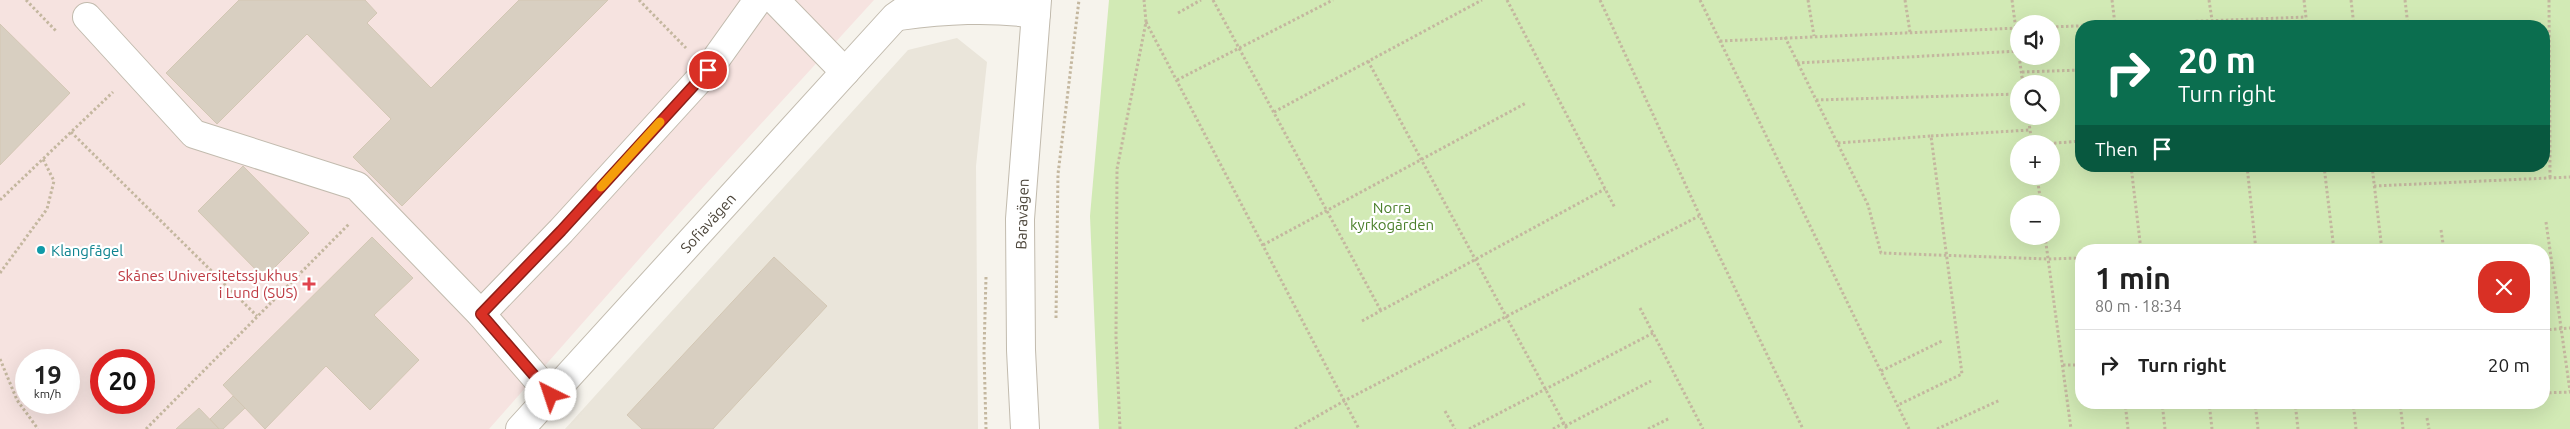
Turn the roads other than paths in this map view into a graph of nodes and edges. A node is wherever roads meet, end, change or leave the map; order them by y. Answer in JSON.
{"nodes":[{"id":1,"x":758,"y":0,"type":"edge"},
{"id":2,"x":774,"y":0,"type":"edge"},
{"id":3,"x":920,"y":0,"type":"edge"},
{"id":4,"x":1036,"y":7,"type":"edge"},
{"id":5,"x":895,"y":16,"type":"junction"},
{"id":6,"x":87,"y":17,"type":"dead end"},
{"id":7,"x":845,"y":72,"type":"junction"},
{"id":8,"x":481,"y":314,"type":"junction"},
{"id":9,"x":551,"y":395,"type":"junction"},
{"id":10,"x":520,"y":429,"type":"edge"},
{"id":11,"x":1024,"y":429,"type":"edge"}],
"edges":[{"from":1,"to":8,"type":"street"},
{"from":2,"to":7,"type":"street"},
{"from":3,"to":5,"type":"street","name":"Sofiavägen"},
{"from":4,"to":5,"type":"street"},
{"from":4,"to":11,"type":"street","name":"Baravägen"},
{"from":5,"to":7,"type":"street","name":"Sofiavägen"},
{"from":6,"to":8,"type":"street"},
{"from":7,"to":9,"type":"street","name":"Sofiavägen"},
{"from":8,"to":9,"type":"street"},
{"from":9,"to":10,"type":"street","name":"Sofiavägen"}]}
